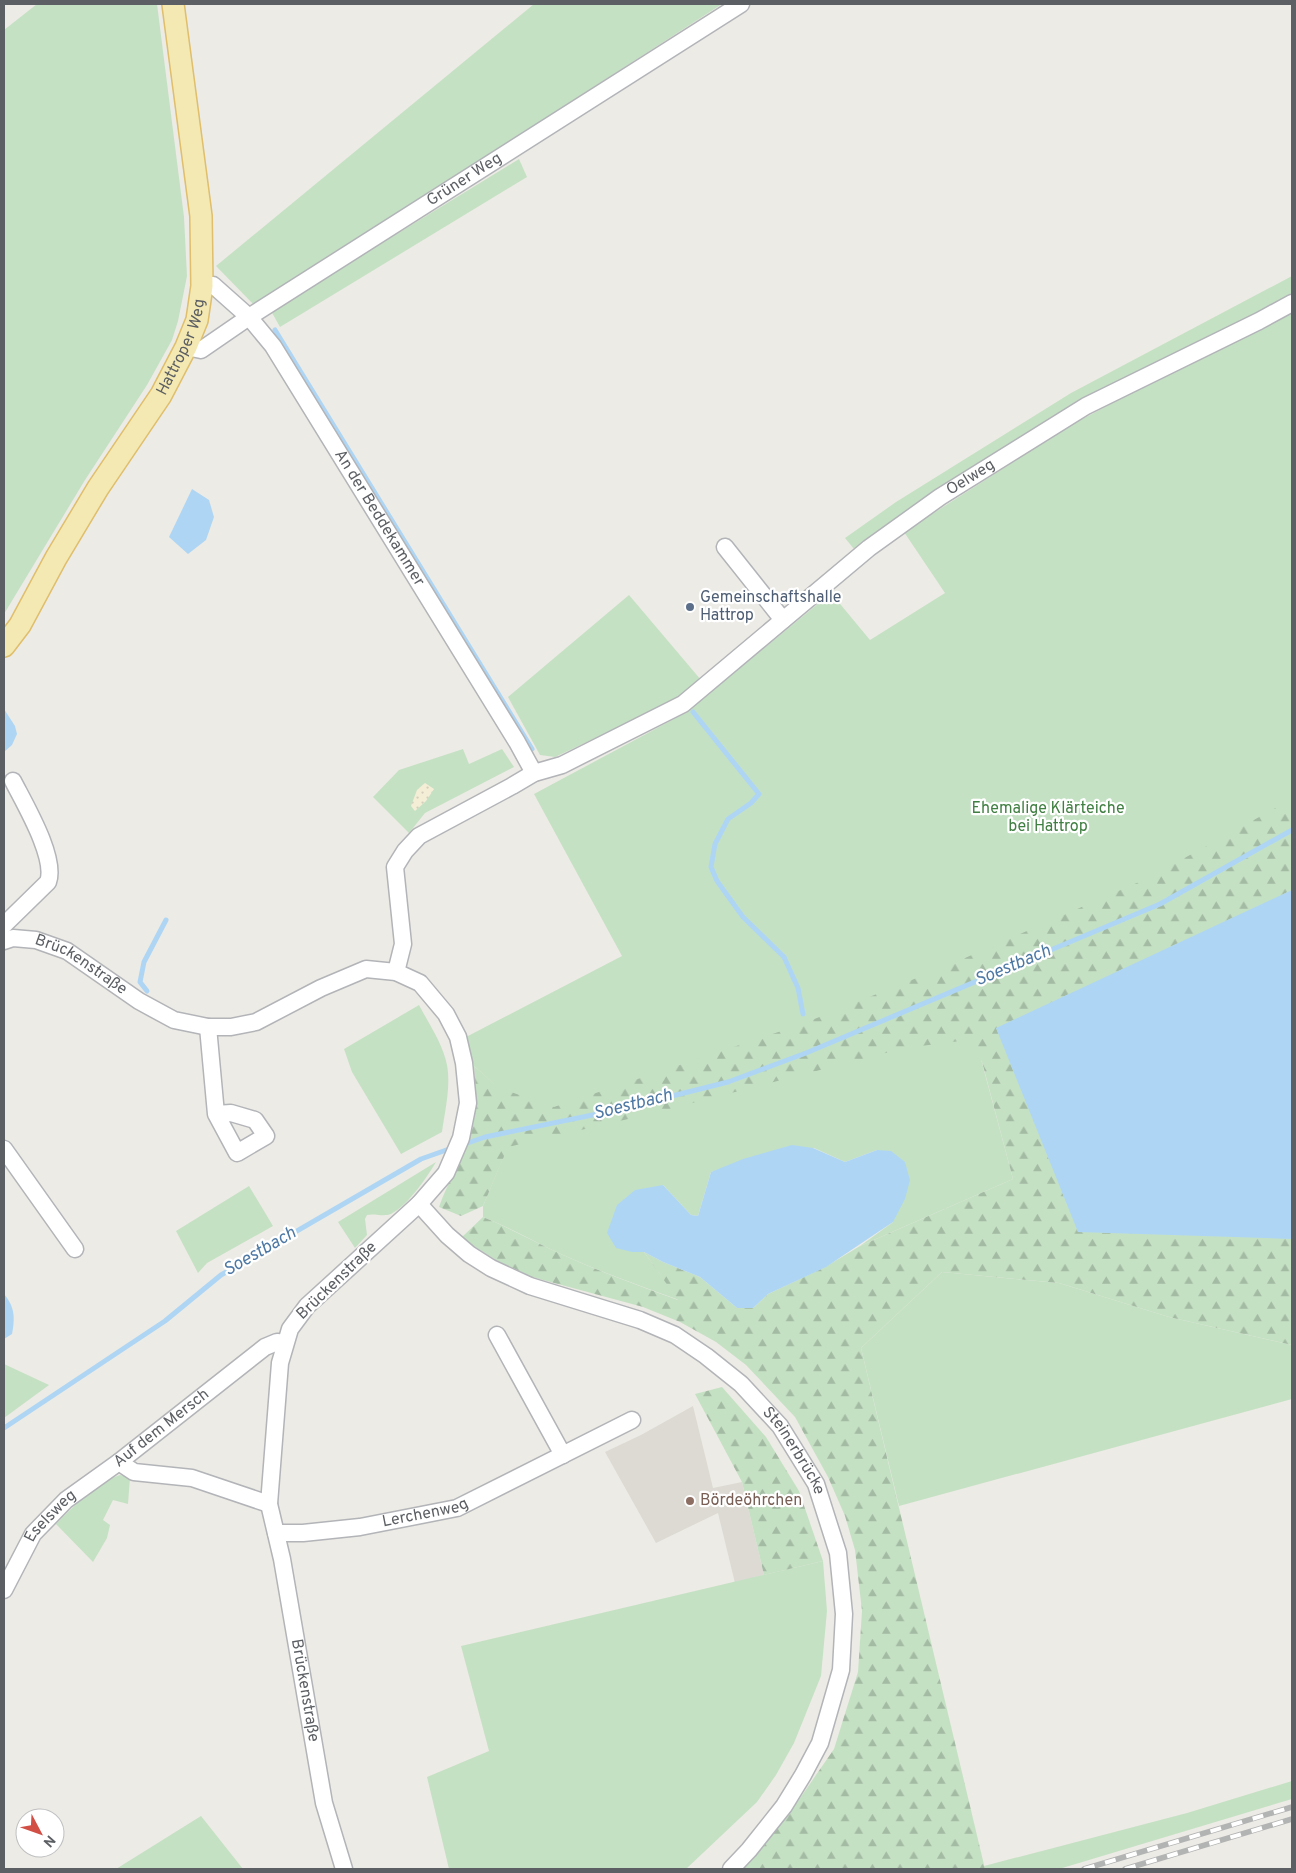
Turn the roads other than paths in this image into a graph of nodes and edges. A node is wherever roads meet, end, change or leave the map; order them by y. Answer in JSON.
{"nodes":[{"id":1,"x":173,"y":4,"type":"edge"},
{"id":2,"x":741,"y":4,"type":"edge"},
{"id":3,"x":202,"y":286,"type":"junction"},
{"id":4,"x":1292,"y":303,"type":"edge"},
{"id":5,"x":249,"y":317,"type":"junction"},
{"id":6,"x":186,"y":347,"type":"junction"},
{"id":7,"x":726,"y":547,"type":"dead end"},
{"id":8,"x":783,"y":620,"type":"junction"},
{"id":9,"x":4,"y":646,"type":"edge"},
{"id":10,"x":534,"y":773,"type":"junction"},
{"id":11,"x":13,"y":781,"type":"dead end"},
{"id":12,"x":4,"y":925,"type":"edge"},
{"id":13,"x":4,"y":940,"type":"edge"},
{"id":14,"x":396,"y":972,"type":"junction"},
{"id":15,"x":208,"y":1027,"type":"junction"},
{"id":16,"x":216,"y":1114,"type":"dead end"},
{"id":17,"x":4,"y":1149,"type":"edge"},
{"id":18,"x":419,"y":1204,"type":"junction"},
{"id":19,"x":75,"y":1249,"type":"dead end"},
{"id":20,"x":497,"y":1335,"type":"dead end"},
{"id":21,"x":284,"y":1343,"type":"junction"},
{"id":22,"x":632,"y":1420,"type":"dead end"},
{"id":23,"x":563,"y":1455,"type":"junction"},
{"id":24,"x":119,"y":1462,"type":"junction"},
{"id":25,"x":269,"y":1504,"type":"junction"},
{"id":26,"x":276,"y":1533,"type":"junction"},
{"id":27,"x":4,"y":1590,"type":"edge"},
{"id":28,"x":344,"y":1869,"type":"edge"},
{"id":29,"x":731,"y":1869,"type":"edge"}],
"edges":[{"from":1,"to":3,"type":"main road","name":"Hattroper Weg"},
{"from":2,"to":5,"type":"street","name":"Grüner Weg"},
{"from":3,"to":5,"type":"street","name":"An der Beddekammer"},
{"from":3,"to":6,"type":"main road","name":"Hattroper Weg"},
{"from":4,"to":8,"type":"street","name":"Oelweg"},
{"from":5,"to":6,"type":"street","name":"Grüner Weg"},
{"from":5,"to":10,"type":"street","name":"An der Beddekammer"},
{"from":6,"to":9,"type":"main road","name":"Hattroper Weg"},
{"from":7,"to":8,"type":"street"},
{"from":8,"to":10,"type":"street","name":"Oelweg"},
{"from":10,"to":14,"type":"street"},
{"from":11,"to":12,"type":"street"},
{"from":13,"to":15,"type":"street","name":"Brückenstraße"},
{"from":14,"to":15,"type":"street","name":"Brückenstraße"},
{"from":14,"to":18,"type":"street","name":"Brückenstraße"},
{"from":15,"to":16,"type":"street"},
{"from":17,"to":19,"type":"street"},
{"from":18,"to":21,"type":"street","name":"Brückenstraße"},
{"from":18,"to":29,"type":"street","name":"Steinerbrücke"},
{"from":20,"to":23,"type":"street"},
{"from":21,"to":24,"type":"street","name":"Auf dem Mersch"},
{"from":21,"to":25,"type":"street","name":"Brückenstraße"},
{"from":22,"to":23,"type":"street","name":"Lerchenweg"},
{"from":23,"to":26,"type":"street","name":"Lerchenweg"},
{"from":24,"to":25,"type":"street","name":"Auf dem Mersch"},
{"from":24,"to":27,"type":"street","name":"Eselsweg"},
{"from":25,"to":26,"type":"street","name":"Brückenstraße"},
{"from":26,"to":28,"type":"street","name":"Brückenstraße"}]}
